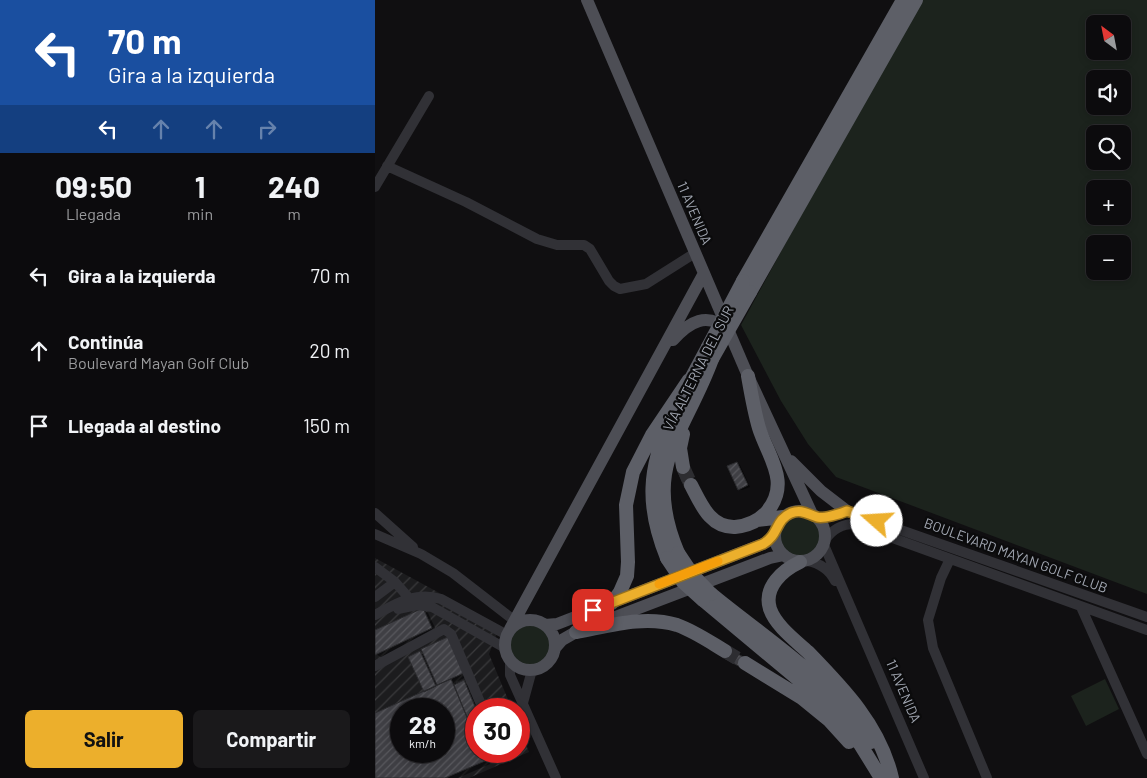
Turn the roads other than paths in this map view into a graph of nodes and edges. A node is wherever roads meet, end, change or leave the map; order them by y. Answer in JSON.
{"nodes":[{"id":1,"x":587,"y":0,"type":"edge"},
{"id":2,"x":903,"y":0,"type":"edge"},
{"id":3,"x":916,"y":0,"type":"edge"},
{"id":4,"x":429,"y":96,"type":"dead end"},
{"id":5,"x":387,"y":166,"type":"junction"},
{"id":6,"x":375,"y":187,"type":"edge"},
{"id":7,"x":695,"y":253,"type":"junction"},
{"id":8,"x":704,"y":273,"type":"junction"},
{"id":9,"x":747,"y":287,"type":"junction"},
{"id":10,"x":729,"y":332,"type":"junction"},
{"id":11,"x":661,"y":353,"type":"junction"},
{"id":12,"x":710,"y":358,"type":"junction"},
{"id":13,"x":748,"y":376,"type":"junction"},
{"id":14,"x":689,"y":380,"type":"junction"},
{"id":15,"x":776,"y":437,"type":"junction"},
{"id":16,"x":785,"y":455,"type":"junction"},
{"id":17,"x":683,"y":467,"type":"tunnel mouth"},
{"id":18,"x":691,"y":485,"type":"tunnel mouth"},
{"id":19,"x":847,"y":511,"type":"junction"},
{"id":20,"x":375,"y":513,"type":"edge"},
{"id":21,"x":789,"y":515,"type":"junction"},
{"id":22,"x":815,"y":516,"type":"junction"},
{"id":23,"x":757,"y":520,"type":"junction"},
{"id":24,"x":375,"y":534,"type":"edge"},
{"id":25,"x":775,"y":534,"type":"junction"},
{"id":26,"x":825,"y":542,"type":"junction"},
{"id":27,"x":421,"y":554,"type":"junction"},
{"id":28,"x":673,"y":555,"type":"junction"},
{"id":29,"x":783,"y":556,"type":"junction"},
{"id":30,"x":950,"y":559,"type":"junction"},
{"id":31,"x":803,"y":561,"type":"junction"},
{"id":32,"x":375,"y":567,"type":"edge"},
{"id":33,"x":536,"y":580,"type":"junction"},
{"id":34,"x":395,"y":582,"type":"junction"},
{"id":35,"x":375,"y":597,"type":"edge"},
{"id":36,"x":707,"y":597,"type":"junction"},
{"id":37,"x":409,"y":598,"type":"junction"},
{"id":38,"x":612,"y":603,"type":"junction"},
{"id":39,"x":1081,"y":607,"type":"junction"},
{"id":40,"x":375,"y":614,"type":"edge"},
{"id":41,"x":855,"y":617,"type":"junction"},
{"id":42,"x":1147,"y":617,"type":"edge"},
{"id":43,"x":375,"y":621,"type":"edge"},
{"id":44,"x":543,"y":623,"type":"junction"},
{"id":45,"x":1147,"y":630,"type":"edge"},
{"id":46,"x":576,"y":632,"type":"junction"},
{"id":47,"x":509,"y":638,"type":"junction"},
{"id":48,"x":555,"y":648,"type":"junction"},
{"id":49,"x":725,"y":651,"type":"tunnel mouth"},
{"id":50,"x":745,"y":663,"type":"tunnel mouth"},
{"id":51,"x":375,"y":666,"type":"edge"},
{"id":52,"x":532,"y":670,"type":"junction"},
{"id":53,"x":478,"y":698,"type":"edge"},
{"id":54,"x":521,"y":698,"type":"edge"},
{"id":55,"x":524,"y":698,"type":"edge"},
{"id":56,"x":530,"y":719,"type":"edge"},
{"id":57,"x":1147,"y":754,"type":"edge"},
{"id":58,"x":871,"y":762,"type":"junction"},
{"id":59,"x":556,"y":778,"type":"edge"},
{"id":60,"x":881,"y":778,"type":"edge"},
{"id":61,"x":891,"y":778,"type":"edge"},
{"id":62,"x":925,"y":778,"type":"edge"},
{"id":63,"x":987,"y":778,"type":"edge"}],
"edges":[{"from":1,"to":7,"type":"main road","name":"11 AVENIDA"},
{"from":2,"to":9,"type":"highway","name":"VÍA ALTERNA DEL SUR"},
{"from":3,"to":9,"type":"highway","name":"VÍA ALTERNA DEL SUR"},
{"from":4,"to":5,"type":"street"},
{"from":5,"to":6,"type":"street"},
{"from":5,"to":7,"type":"street"},
{"from":7,"to":8,"type":"main road","name":"11 AVENIDA"},
{"from":8,"to":10,"type":"main road","name":"11 AVENIDA"},
{"from":8,"to":11,"type":"main road"},
{"from":9,"to":12,"type":"highway","name":"VÍA ALTERNA DEL SUR","bridge":true},
{"from":10,"to":11,"type":"main road"},
{"from":10,"to":13,"type":"main road","name":"11 AVENIDA"},
{"from":11,"to":33,"type":"main road"},
{"from":12,"to":14,"type":"highway","name":"VÍA ALTERNA DEL SUR"},
{"from":12,"to":17,"type":"highway"},
{"from":12,"to":28,"type":"highway","name":"VÍA ALTERNA DEL SUR"},
{"from":13,"to":15,"type":"main road","name":"11 AVENIDA"},
{"from":13,"to":23,"type":"highway"},
{"from":14,"to":28,"type":"highway","name":"VÍA ALTERNA DEL SUR"},
{"from":14,"to":38,"type":"highway"},
{"from":15,"to":16,"type":"main road","name":"11 AVENIDA"},
{"from":15,"to":21,"type":"main road","name":"11 AVENIDA"},
{"from":16,"to":19,"type":"main road"},
{"from":16,"to":22,"type":"main road","name":"11 AVENIDA"},
{"from":18,"to":23,"type":"highway"},
{"from":19,"to":22,"type":"street"},
{"from":19,"to":42,"type":"street","name":"BOULEVARD MAYAN GOLF CLUB"},
{"from":20,"to":27,"type":"street"},
{"from":21,"to":22,"type":"main road"},
{"from":21,"to":23,"type":"highway"},
{"from":21,"to":25,"type":"main road"},
{"from":22,"to":26,"type":"main road"},
{"from":24,"to":27,"type":"street"},
{"from":25,"to":29,"type":"main road"},
{"from":25,"to":38,"type":"main road"},
{"from":26,"to":30,"type":"street","name":"BOULEVARD MAYAN GOLF CLUB"},
{"from":26,"to":31,"type":"main road"},
{"from":26,"to":41,"type":"street","name":"11 AVENIDA"},
{"from":27,"to":47,"type":"street"},
{"from":28,"to":36,"type":"highway","name":"VÍA ALTERNA DEL SUR","bridge":true},
{"from":29,"to":31,"type":"main road"},
{"from":29,"to":46,"type":"main road"},
{"from":30,"to":39,"type":"street","name":"BOULEVARD MAYAN GOLF CLUB"},
{"from":30,"to":63,"type":"street"},
{"from":31,"to":41,"type":"street","name":"11 AVENIDA"},
{"from":31,"to":61,"type":"highway"},
{"from":32,"to":34,"type":"street"},
{"from":33,"to":44,"type":"main road"},
{"from":33,"to":47,"type":"main road"},
{"from":34,"to":35,"type":"street"},
{"from":34,"to":37,"type":"street"},
{"from":36,"to":58,"type":"highway","name":"VÍA ALTERNA DEL SUR"},
{"from":36,"to":61,"type":"highway","name":"VÍA ALTERNA DEL SUR"},
{"from":37,"to":40,"type":"street"},
{"from":37,"to":47,"type":"street"},
{"from":38,"to":44,"type":"main road"},
{"from":39,"to":45,"type":"street","name":"BOULEVARD MAYAN GOLF CLUB"},
{"from":39,"to":57,"type":"street"},
{"from":41,"to":62,"type":"street","name":"11 AVENIDA"},
{"from":43,"to":47,"type":"street"},
{"from":44,"to":47,"type":"main road"},
{"from":44,"to":48,"type":"main road"},
{"from":46,"to":48,"type":"main road"},
{"from":46,"to":49,"type":"highway"},
{"from":47,"to":52,"type":"main road"},
{"from":47,"to":54,"type":"street"},
{"from":48,"to":52,"type":"main road"},
{"from":50,"to":58,"type":"highway"},
{"from":51,"to":53,"type":"street"},
{"from":52,"to":55,"type":"street"},
{"from":56,"to":59,"type":"street"},
{"from":58,"to":60,"type":"highway","name":"VÍA ALTERNA DEL SUR"}]}
